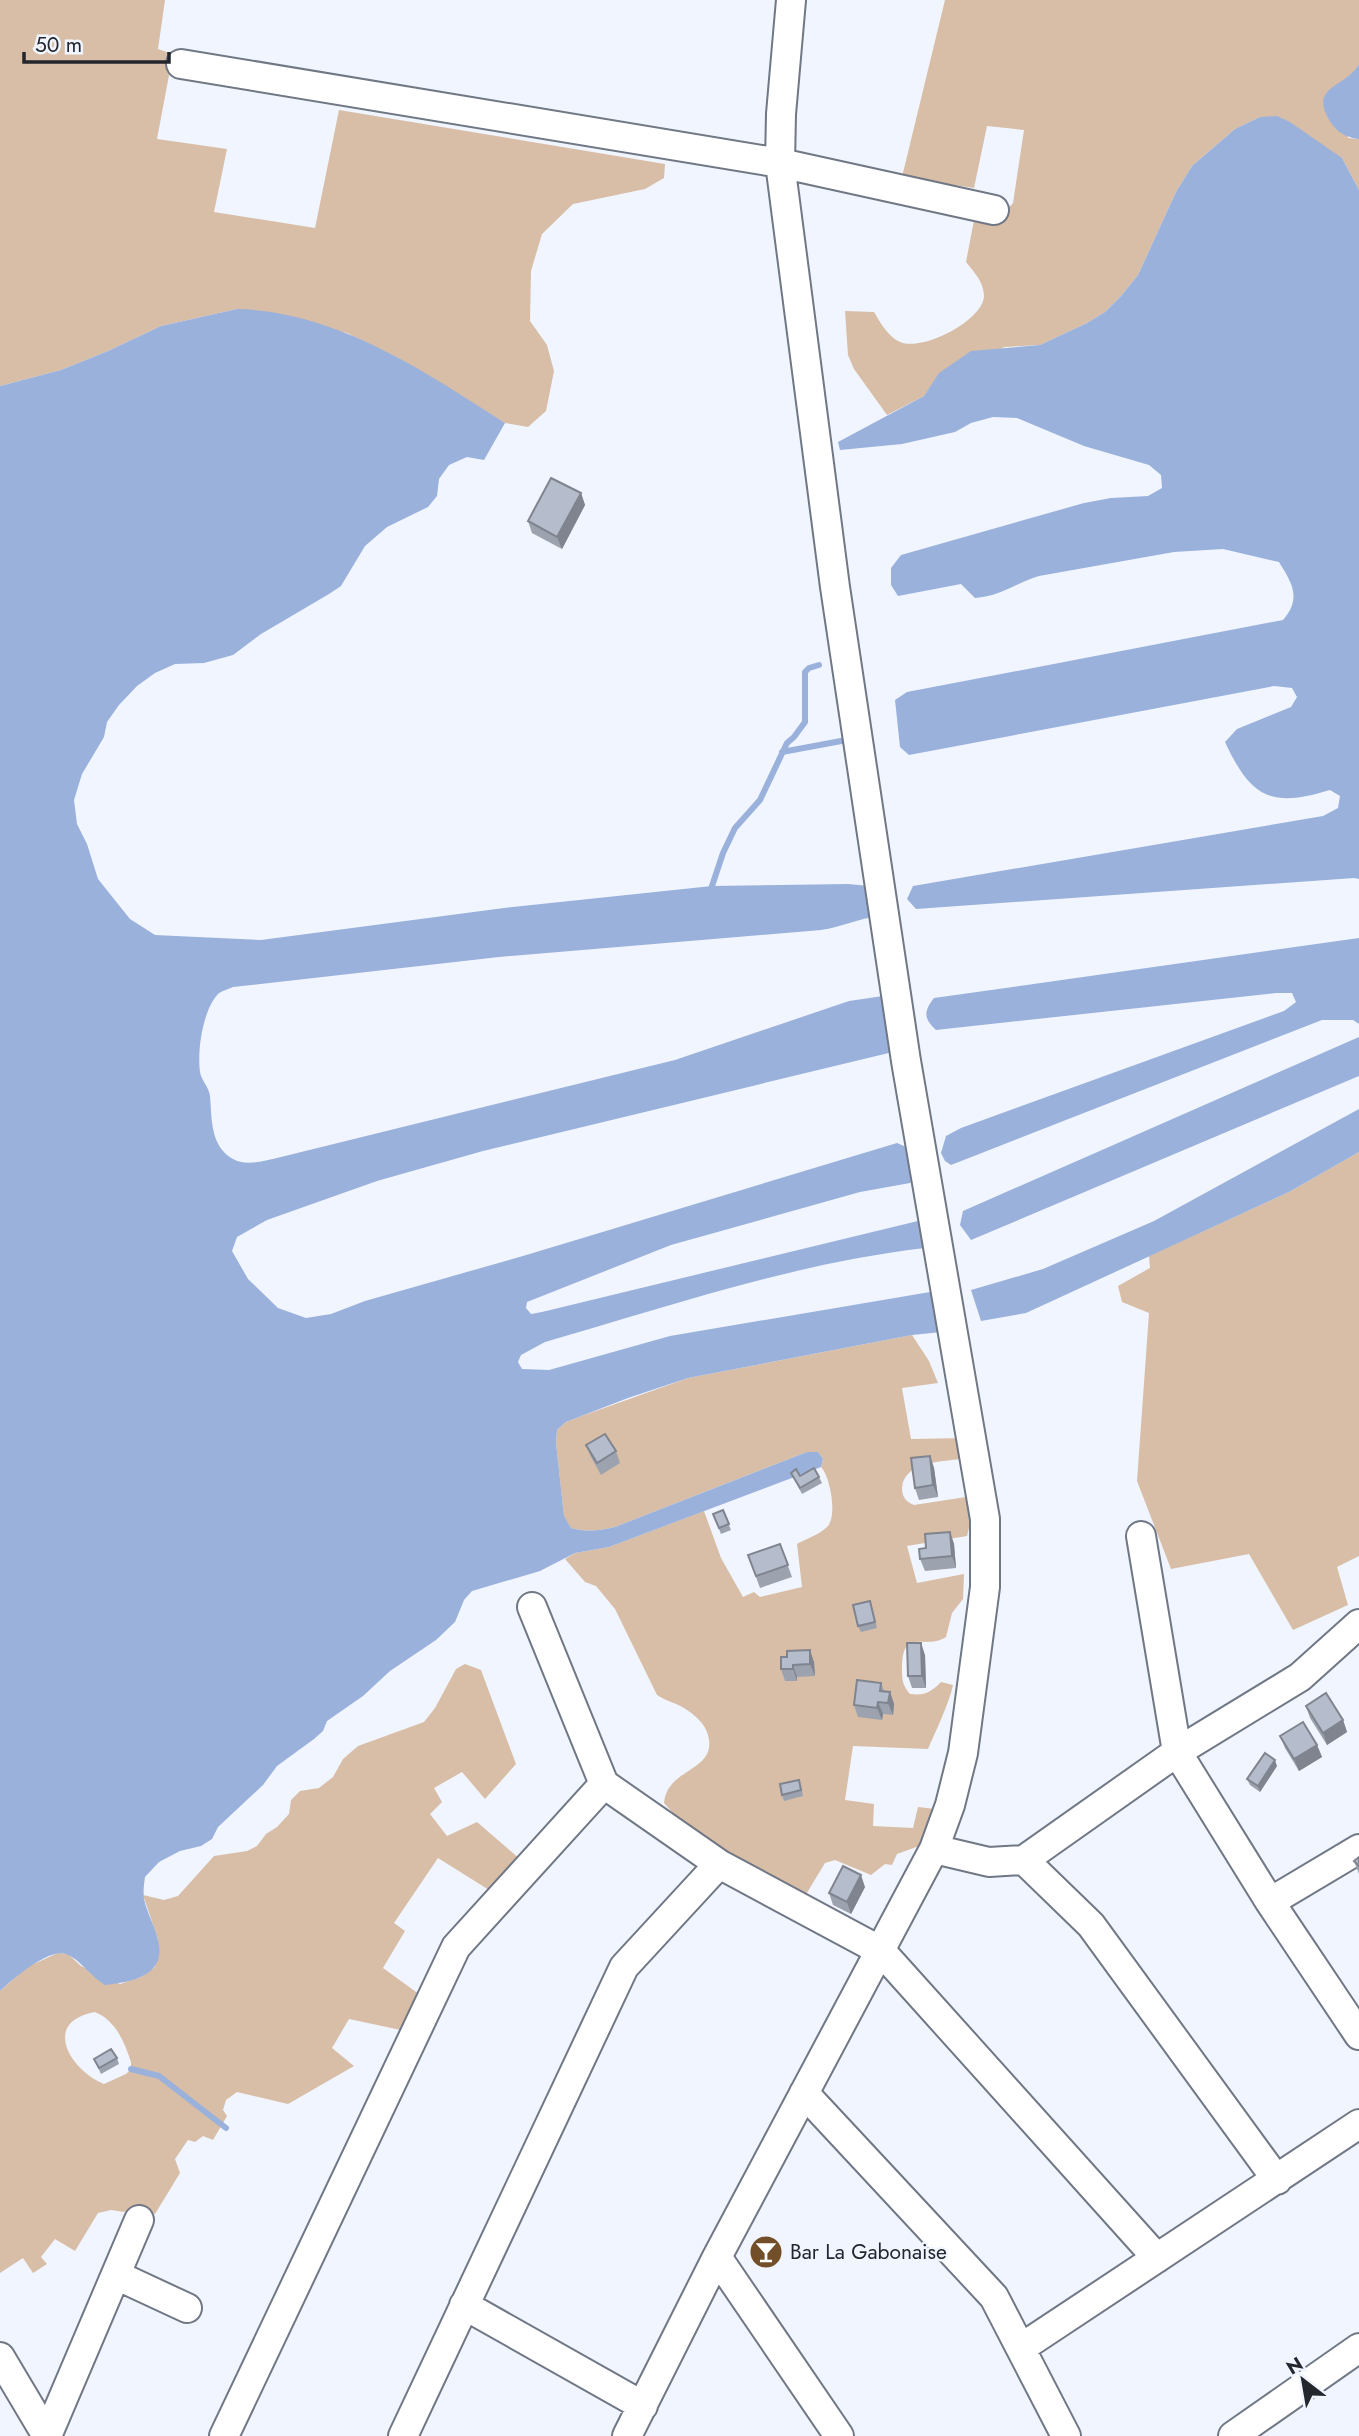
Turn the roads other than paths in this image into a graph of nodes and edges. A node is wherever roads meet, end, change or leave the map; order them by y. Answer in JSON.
{"nodes":[{"id":1,"x":791,"y":0,"type":"edge"},
{"id":2,"x":181,"y":64,"type":"dead end"},
{"id":3,"x":780,"y":163,"type":"junction"},
{"id":4,"x":994,"y":209,"type":"dead end"},
{"id":5,"x":1141,"y":1536,"type":"dead end"},
{"id":6,"x":532,"y":1606,"type":"dead end"},
{"id":7,"x":1359,"y":1625,"type":"edge"},
{"id":8,"x":1177,"y":1752,"type":"junction"},
{"id":9,"x":604,"y":1784,"type":"junction"},
{"id":10,"x":934,"y":1849,"type":"junction"},
{"id":11,"x":1359,"y":1849,"type":"edge"},
{"id":12,"x":1024,"y":1860,"type":"junction"},
{"id":13,"x":719,"y":1864,"type":"junction"},
{"id":14,"x":1270,"y":1902,"type":"junction"},
{"id":15,"x":881,"y":1951,"type":"junction"},
{"id":16,"x":1359,"y":2035,"type":"edge"},
{"id":17,"x":804,"y":2093,"type":"junction"},
{"id":18,"x":1359,"y":2124,"type":"edge"},
{"id":19,"x":1277,"y":2180,"type":"junction"},
{"id":20,"x":139,"y":2220,"type":"dead end"},
{"id":21,"x":717,"y":2257,"type":"junction"},
{"id":22,"x":1157,"y":2258,"type":"junction"},
{"id":23,"x":116,"y":2275,"type":"junction"},
{"id":24,"x":464,"y":2305,"type":"junction"},
{"id":25,"x":187,"y":2308,"type":"dead end"},
{"id":26,"x":1021,"y":2348,"type":"junction"},
{"id":27,"x":1359,"y":2348,"type":"edge"},
{"id":28,"x":0,"y":2357,"type":"edge"},
{"id":29,"x":643,"y":2406,"type":"junction"},
{"id":30,"x":47,"y":2436,"type":"edge"},
{"id":31,"x":224,"y":2436,"type":"edge"},
{"id":32,"x":403,"y":2436,"type":"edge"},
{"id":33,"x":627,"y":2436,"type":"edge"},
{"id":34,"x":839,"y":2436,"type":"edge"},
{"id":35,"x":1066,"y":2436,"type":"edge"},
{"id":36,"x":1233,"y":2436,"type":"edge"}],
"edges":[{"from":1,"to":3,"type":"street"},
{"from":2,"to":3,"type":"street"},
{"from":3,"to":4,"type":"street"},
{"from":3,"to":10,"type":"street"},
{"from":5,"to":8,"type":"street"},
{"from":6,"to":9,"type":"street"},
{"from":7,"to":8,"type":"street"},
{"from":8,"to":12,"type":"street"},
{"from":8,"to":14,"type":"street"},
{"from":9,"to":13,"type":"street"},
{"from":9,"to":31,"type":"street"},
{"from":10,"to":12,"type":"street"},
{"from":10,"to":15,"type":"street"},
{"from":11,"to":14,"type":"street"},
{"from":12,"to":19,"type":"street"},
{"from":13,"to":15,"type":"street"},
{"from":13,"to":24,"type":"street"},
{"from":14,"to":16,"type":"street"},
{"from":15,"to":17,"type":"street"},
{"from":15,"to":22,"type":"street"},
{"from":17,"to":21,"type":"street"},
{"from":17,"to":26,"type":"street"},
{"from":18,"to":19,"type":"street"},
{"from":19,"to":22,"type":"street"},
{"from":20,"to":23,"type":"street"},
{"from":21,"to":29,"type":"street"},
{"from":21,"to":34,"type":"street"},
{"from":22,"to":26,"type":"street"},
{"from":23,"to":25,"type":"street"},
{"from":23,"to":30,"type":"street"},
{"from":24,"to":29,"type":"street"},
{"from":24,"to":32,"type":"street"},
{"from":26,"to":35,"type":"street"},
{"from":27,"to":36,"type":"street"},
{"from":28,"to":30,"type":"street"},
{"from":29,"to":33,"type":"street"}]}
